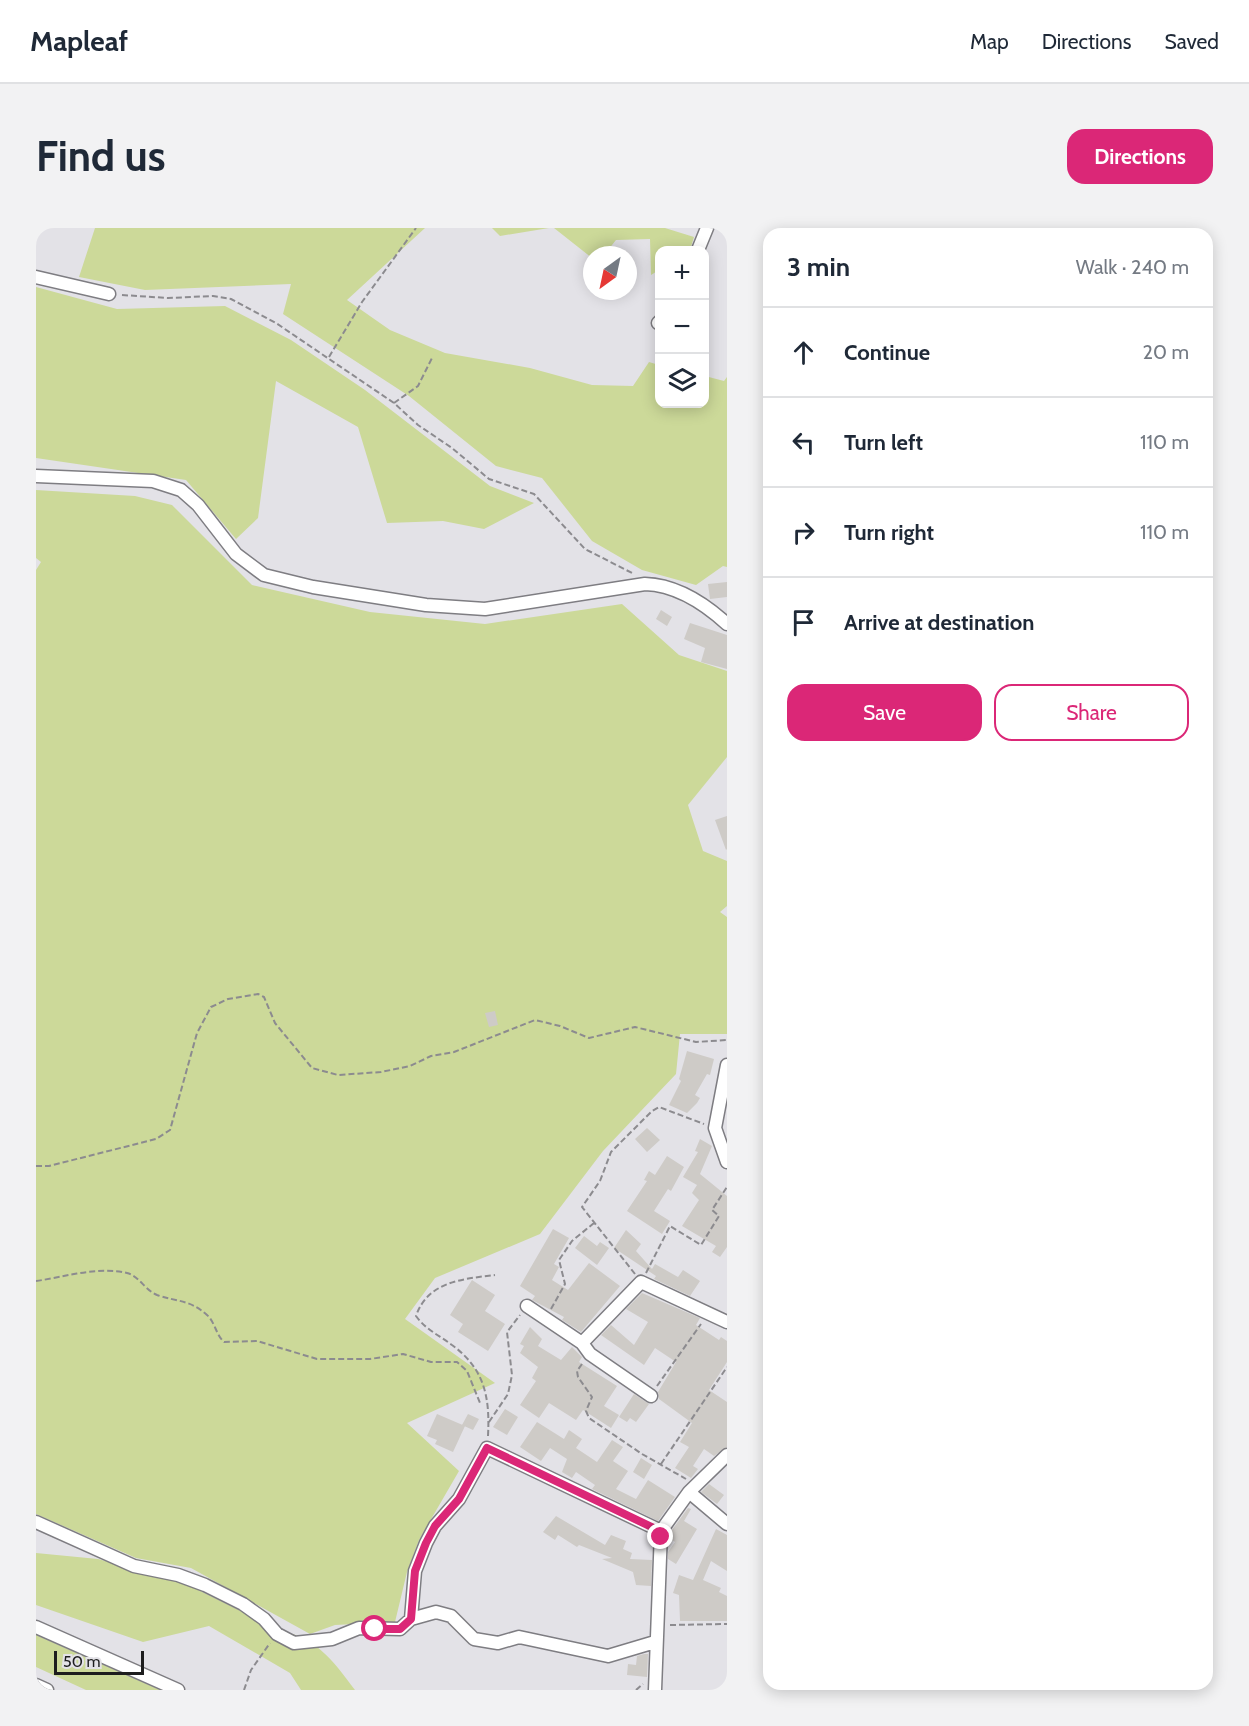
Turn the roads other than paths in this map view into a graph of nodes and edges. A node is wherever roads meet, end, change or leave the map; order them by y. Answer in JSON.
{"nodes":[{"id":1,"x":707,"y":228,"type":"edge"},
{"id":2,"x":700,"y":246,"type":"edge"},
{"id":3,"x":36,"y":277,"type":"edge"},
{"id":4,"x":109,"y":294,"type":"road end"},
{"id":5,"x":36,"y":476,"type":"edge"},
{"id":6,"x":727,"y":624,"type":"edge"},
{"id":7,"x":727,"y":1065,"type":"edge"},
{"id":8,"x":727,"y":1162,"type":"edge"},
{"id":9,"x":527,"y":1306,"type":"road end"},
{"id":10,"x":727,"y":1322,"type":"edge"},
{"id":11,"x":582,"y":1343,"type":"junction"},
{"id":12,"x":651,"y":1396,"type":"road end"},
{"id":13,"x":727,"y":1455,"type":"edge"},
{"id":14,"x":693,"y":1489,"type":"junction"},
{"id":15,"x":36,"y":1522,"type":"edge"},
{"id":16,"x":727,"y":1524,"type":"edge"},
{"id":17,"x":662,"y":1532,"type":"junction"},
{"id":18,"x":411,"y":1619,"type":"junction"},
{"id":19,"x":36,"y":1627,"type":"edge"},
{"id":20,"x":655,"y":1642,"type":"junction"},
{"id":21,"x":36,"y":1685,"type":"edge"},
{"id":22,"x":47,"y":1690,"type":"edge"},
{"id":23,"x":178,"y":1690,"type":"edge"},
{"id":24,"x":655,"y":1690,"type":"edge"}],
"edges":[{"from":1,"to":2,"type":"street"},
{"from":3,"to":4,"type":"street"},
{"from":5,"to":6,"type":"street"},
{"from":7,"to":8,"type":"street"},
{"from":9,"to":11,"type":"street"},
{"from":10,"to":11,"type":"street"},
{"from":11,"to":12,"type":"street"},
{"from":13,"to":14,"type":"street"},
{"from":14,"to":16,"type":"street"},
{"from":14,"to":17,"type":"street"},
{"from":15,"to":18,"type":"street"},
{"from":17,"to":18,"type":"street"},
{"from":17,"to":20,"type":"street"},
{"from":18,"to":20,"type":"street"},
{"from":19,"to":23,"type":"street"},
{"from":20,"to":24,"type":"street"},
{"from":21,"to":22,"type":"street"}]}
